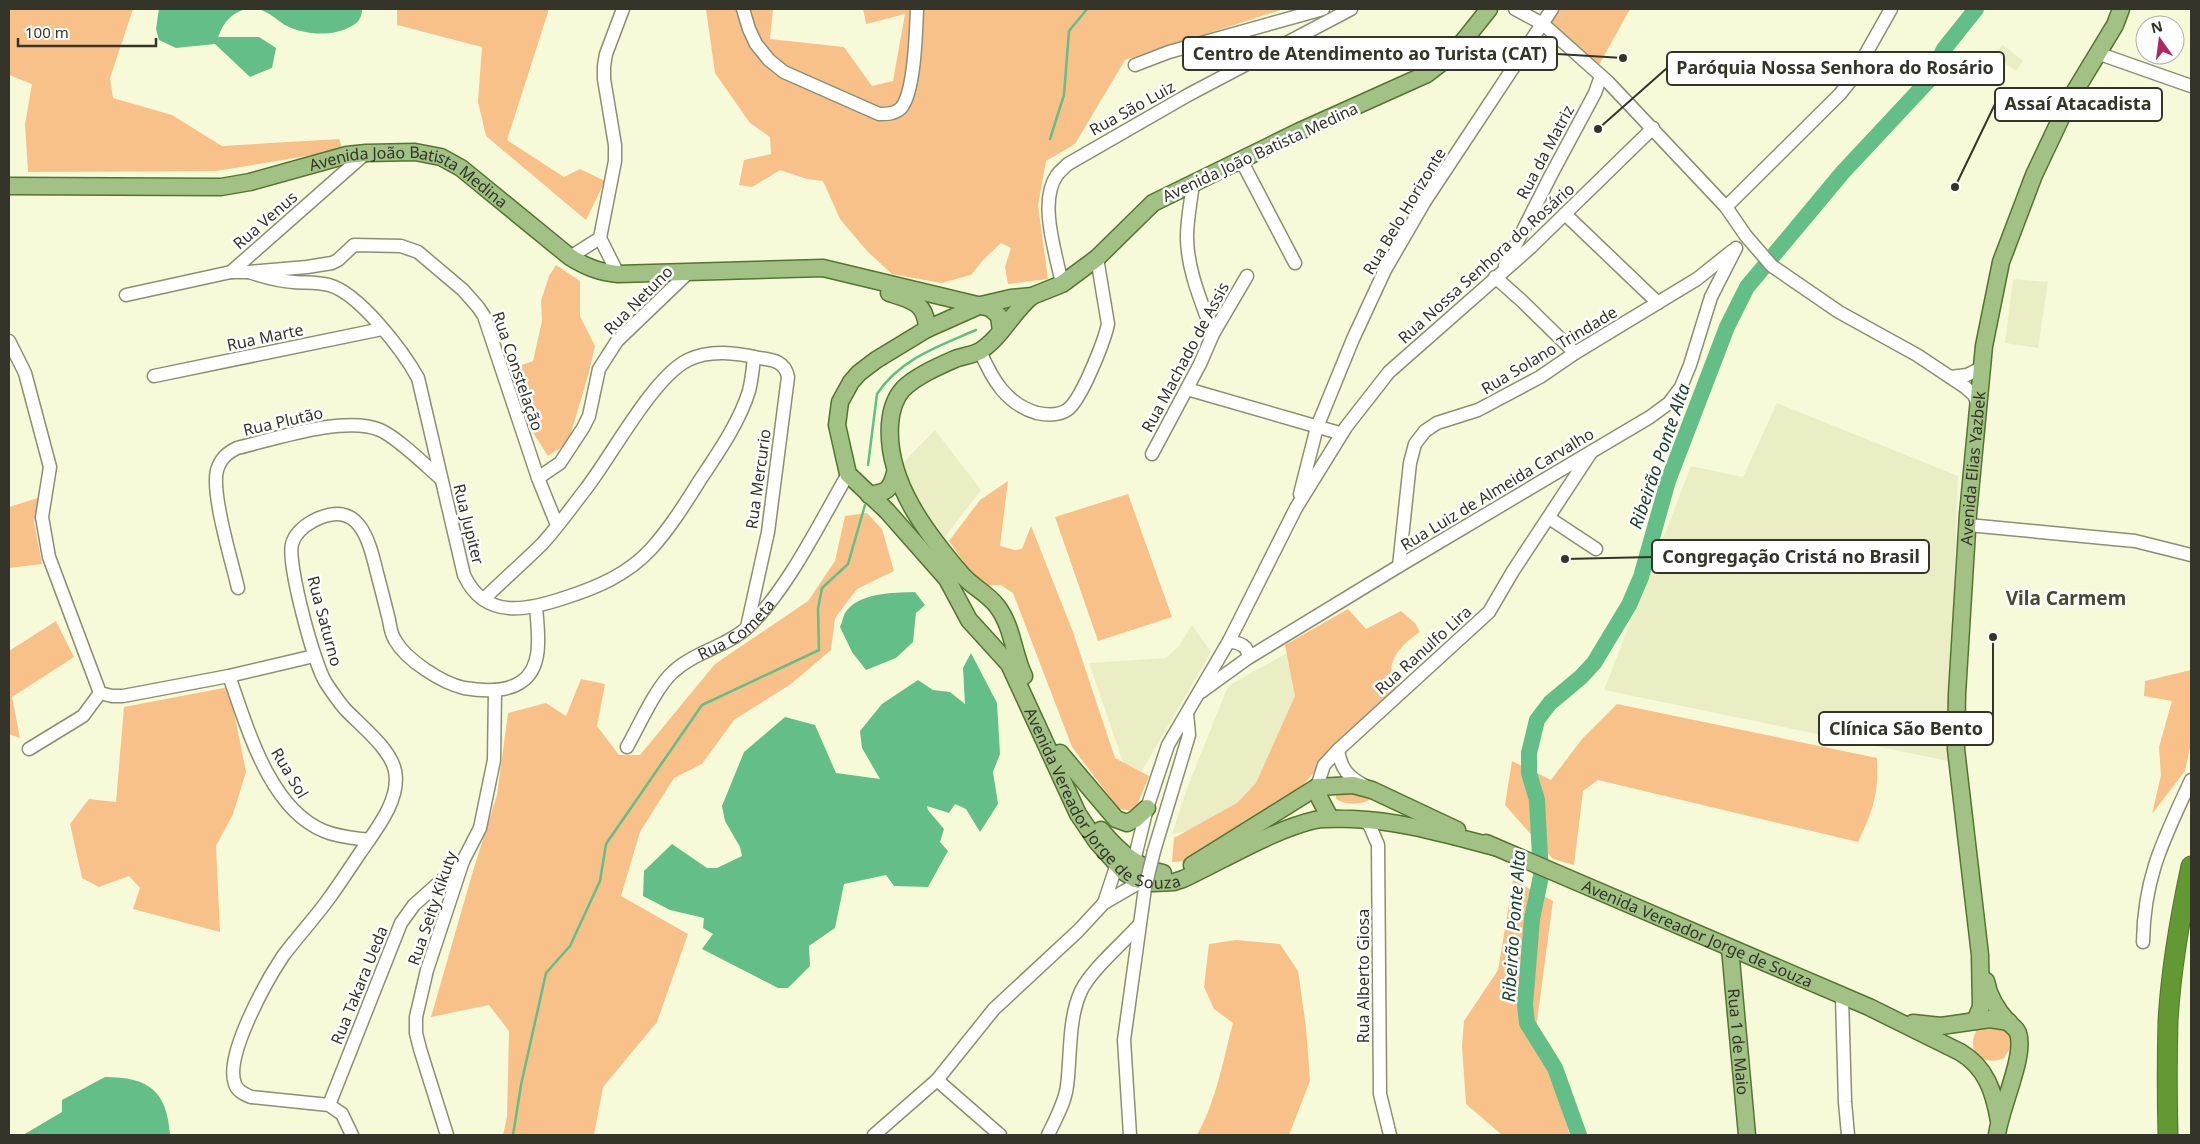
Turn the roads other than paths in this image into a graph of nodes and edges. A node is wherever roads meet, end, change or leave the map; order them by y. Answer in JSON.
{"nodes":[{"id":1,"x":623,"y":9,"type":"edge"},
{"id":2,"x":743,"y":9,"type":"edge"},
{"id":3,"x":917,"y":9,"type":"edge"},
{"id":4,"x":1323,"y":9,"type":"edge"},
{"id":5,"x":1351,"y":9,"type":"edge"},
{"id":6,"x":1488,"y":9,"type":"edge"},
{"id":7,"x":1515,"y":9,"type":"edge"},
{"id":8,"x":1552,"y":9,"type":"edge"},
{"id":9,"x":1892,"y":9,"type":"edge"},
{"id":10,"x":2122,"y":9,"type":"edge"},
{"id":11,"x":1543,"y":24,"type":"junction"},
{"id":12,"x":2097,"y":53,"type":"junction"},
{"id":13,"x":1135,"y":65,"type":"dead end"},
{"id":14,"x":1602,"y":76,"type":"junction"},
{"id":15,"x":2191,"y":86,"type":"edge"},
{"id":16,"x":1653,"y":128,"type":"junction"},
{"id":17,"x":366,"y":153,"type":"junction"},
{"id":18,"x":1241,"y":160,"type":"junction"},
{"id":19,"x":1193,"y":183,"type":"junction"},
{"id":20,"x":9,"y":186,"type":"edge"},
{"id":21,"x":1726,"y":207,"type":"junction"},
{"id":22,"x":1566,"y":214,"type":"junction"},
{"id":23,"x":1746,"y":236,"type":"junction"},
{"id":24,"x":600,"y":238,"type":"junction"},
{"id":25,"x":1736,"y":248,"type":"junction"},
{"id":26,"x":570,"y":257,"type":"junction"},
{"id":27,"x":1097,"y":258,"type":"junction"},
{"id":28,"x":1295,"y":263,"type":"dead end"},
{"id":29,"x":785,"y":269,"type":"junction"},
{"id":30,"x":690,"y":271,"type":"junction"},
{"id":31,"x":231,"y":272,"type":"junction"},
{"id":32,"x":249,"y":272,"type":"junction"},
{"id":33,"x":618,"y":274,"type":"junction"},
{"id":34,"x":1499,"y":274,"type":"junction"},
{"id":35,"x":1246,"y":276,"type":"dead end"},
{"id":36,"x":1697,"y":279,"type":"junction"},
{"id":37,"x":1062,"y":284,"type":"junction"},
{"id":38,"x":126,"y":296,"type":"dead end"},
{"id":39,"x":1032,"y":296,"type":"junction"},
{"id":40,"x":1711,"y":297,"type":"junction"},
{"id":41,"x":1658,"y":303,"type":"junction"},
{"id":42,"x":981,"y":305,"type":"junction"},
{"id":43,"x":382,"y":329,"type":"junction"},
{"id":44,"x":927,"y":329,"type":"junction"},
{"id":45,"x":1001,"y":331,"type":"junction"},
{"id":46,"x":1213,"y":334,"type":"junction"},
{"id":47,"x":9,"y":341,"type":"edge"},
{"id":48,"x":980,"y":351,"type":"junction"},
{"id":49,"x":1575,"y":353,"type":"junction"},
{"id":50,"x":754,"y":357,"type":"junction"},
{"id":51,"x":1982,"y":368,"type":"junction"},
{"id":52,"x":154,"y":376,"type":"dead end"},
{"id":53,"x":1950,"y":377,"type":"junction"},
{"id":54,"x":1187,"y":389,"type":"junction"},
{"id":55,"x":1978,"y":405,"type":"junction"},
{"id":56,"x":1317,"y":427,"type":"junction"},
{"id":57,"x":1340,"y":434,"type":"junction"},
{"id":58,"x":1591,"y":452,"type":"junction"},
{"id":59,"x":1152,"y":454,"type":"dead end"},
{"id":60,"x":1311,"y":454,"type":"junction"},
{"id":61,"x":1325,"y":460,"type":"junction"},
{"id":62,"x":895,"y":473,"type":"junction"},
{"id":63,"x":848,"y":474,"type":"junction"},
{"id":64,"x":440,"y":478,"type":"junction"},
{"id":65,"x":538,"y":478,"type":"junction"},
{"id":66,"x":869,"y":495,"type":"junction"},
{"id":67,"x":834,"y":499,"type":"junction"},
{"id":68,"x":1296,"y":508,"type":"junction"},
{"id":69,"x":1549,"y":518,"type":"junction"},
{"id":70,"x":1968,"y":525,"type":"junction"},
{"id":71,"x":557,"y":526,"type":"junction"},
{"id":72,"x":1596,"y":550,"type":"dead end"},
{"id":73,"x":2191,"y":555,"type":"edge"},
{"id":74,"x":1399,"y":566,"type":"junction"},
{"id":75,"x":238,"y":588,"type":"dead end"},
{"id":76,"x":484,"y":599,"type":"junction"},
{"id":77,"x":991,"y":599,"type":"junction"},
{"id":78,"x":536,"y":608,"type":"junction"},
{"id":79,"x":969,"y":620,"type":"junction"},
{"id":80,"x":747,"y":627,"type":"junction"},
{"id":81,"x":1228,"y":641,"type":"junction"},
{"id":82,"x":1221,"y":655,"type":"junction"},
{"id":83,"x":314,"y":656,"type":"junction"},
{"id":84,"x":1248,"y":658,"type":"junction"},
{"id":85,"x":1231,"y":672,"type":"junction"},
{"id":86,"x":229,"y":676,"type":"junction"},
{"id":87,"x":495,"y":690,"type":"junction"},
{"id":88,"x":100,"y":693,"type":"junction"},
{"id":89,"x":1198,"y":694,"type":"junction"},
{"id":90,"x":1187,"y":713,"type":"junction"},
{"id":91,"x":1189,"y":736,"type":"junction"},
{"id":92,"x":1168,"y":744,"type":"junction"},
{"id":93,"x":627,"y":747,"type":"dead end"},
{"id":94,"x":29,"y":749,"type":"dead end"},
{"id":95,"x":1338,"y":750,"type":"junction"},
{"id":96,"x":1060,"y":753,"type":"junction"},
{"id":97,"x":2191,"y":780,"type":"edge"},
{"id":98,"x":1317,"y":787,"type":"junction"},
{"id":99,"x":1372,"y":790,"type":"junction"},
{"id":100,"x":1147,"y":808,"type":"junction"},
{"id":101,"x":1330,"y":818,"type":"junction"},
{"id":102,"x":1364,"y":820,"type":"junction"},
{"id":103,"x":369,"y":840,"type":"junction"},
{"id":104,"x":1494,"y":847,"type":"junction"},
{"id":105,"x":464,"y":861,"type":"junction"},
{"id":106,"x":1134,"y":861,"type":"junction"},
{"id":107,"x":1117,"y":864,"type":"junction"},
{"id":108,"x":2191,"y":866,"type":"edge"},
{"id":109,"x":1143,"y":884,"type":"junction"},
{"id":110,"x":1104,"y":903,"type":"junction"},
{"id":111,"x":1139,"y":925,"type":"junction"},
{"id":112,"x":2143,"y":942,"type":"dead end"},
{"id":113,"x":1730,"y":948,"type":"junction"},
{"id":114,"x":1980,"y":955,"type":"junction"},
{"id":115,"x":1750,"y":957,"type":"junction"},
{"id":116,"x":1732,"y":972,"type":"junction"},
{"id":117,"x":1842,"y":997,"type":"junction"},
{"id":118,"x":1975,"y":1020,"type":"junction"},
{"id":119,"x":1899,"y":1021,"type":"junction"},
{"id":120,"x":2009,"y":1022,"type":"junction"},
{"id":121,"x":937,"y":1080,"type":"junction"},
{"id":122,"x":329,"y":1105,"type":"junction"},
{"id":123,"x":1998,"y":1128,"type":"edge"},
{"id":124,"x":352,"y":1135,"type":"edge"},
{"id":125,"x":447,"y":1135,"type":"edge"},
{"id":126,"x":874,"y":1135,"type":"edge"},
{"id":127,"x":1000,"y":1135,"type":"edge"},
{"id":128,"x":1048,"y":1135,"type":"edge"},
{"id":129,"x":1130,"y":1135,"type":"edge"},
{"id":130,"x":1390,"y":1135,"type":"edge"},
{"id":131,"x":1747,"y":1135,"type":"edge"},
{"id":132,"x":1848,"y":1135,"type":"edge"},
{"id":133,"x":2168,"y":1135,"type":"edge"}],
"edges":[{"from":1,"to":24,"type":"street"},
{"from":2,"to":3,"type":"street"},
{"from":4,"to":13,"type":"street"},
{"from":5,"to":37,"type":"street","name":"Rua São Luiz"},
{"from":6,"to":18,"type":"main road","name":"Avenida João Batista Medina"},
{"from":7,"to":11,"type":"street"},
{"from":8,"to":11,"type":"street","name":"Rua Belo Horizonte"},
{"from":9,"to":21,"type":"street"},
{"from":10,"to":12,"type":"main road","name":"Avenida Elias Yazbek"},
{"from":11,"to":14,"type":"street"},
{"from":11,"to":56,"type":"street","name":"Rua Belo Horizonte"},
{"from":12,"to":15,"type":"street"},
{"from":12,"to":51,"type":"main road","name":"Avenida Elias Yazbek"},
{"from":14,"to":16,"type":"street"},
{"from":14,"to":34,"type":"street","name":"Rua da Matriz"},
{"from":16,"to":21,"type":"street"},
{"from":16,"to":22,"type":"street","name":"Rua Nossa Senhora do Rosário"},
{"from":17,"to":20,"type":"main road","name":"Avenida João Batista Medina"},
{"from":17,"to":26,"type":"main road","name":"Avenida João Batista Medina"},
{"from":17,"to":31,"type":"street","name":"Rua Venus"},
{"from":18,"to":19,"type":"main road","name":"Avenida João Batista Medina"},
{"from":18,"to":28,"type":"street"},
{"from":19,"to":27,"type":"main road","name":"Avenida João Batista Medina"},
{"from":19,"to":46,"type":"street"},
{"from":21,"to":23,"type":"street"},
{"from":22,"to":34,"type":"street","name":"Rua Nossa Senhora do Rosário"},
{"from":22,"to":41,"type":"street"},
{"from":23,"to":25,"type":"street","name":"Rua Solano Trindade"},
{"from":23,"to":53,"type":"street"},
{"from":24,"to":26,"type":"street"},
{"from":24,"to":33,"type":"street"},
{"from":25,"to":36,"type":"street","name":"Rua Solano Trindade"},
{"from":25,"to":40,"type":"street","name":"Rua Luiz de Almeida Carvalho"},
{"from":26,"to":33,"type":"main road","name":"Avenida João Batista Medina"},
{"from":27,"to":37,"type":"main road","name":"Avenida João Batista Medina"},
{"from":27,"to":48,"type":"street"},
{"from":29,"to":30,"type":"main road","name":"Avenida João Batista Medina"},
{"from":29,"to":42,"type":"main road","name":"Avenida João Batista Medina"},
{"from":29,"to":44,"type":"main road","name":"Avenida João Batista Medina"},
{"from":30,"to":33,"type":"main road","name":"Avenida João Batista Medina"},
{"from":30,"to":65,"type":"street","name":"Rua Netuno"},
{"from":31,"to":32,"type":"street","name":"Rua Constelação"},
{"from":31,"to":38,"type":"street","name":"Rua Constelação"},
{"from":32,"to":43,"type":"street","name":"Rua Jupiter"},
{"from":32,"to":65,"type":"street","name":"Rua Constelação"},
{"from":34,"to":49,"type":"street"},
{"from":34,"to":57,"type":"street","name":"Rua Nossa Senhora do Rosário"},
{"from":35,"to":46,"type":"street","name":"Rua Machado de Assis"},
{"from":36,"to":40,"type":"street"},
{"from":36,"to":41,"type":"street","name":"Rua Solano Trindade"},
{"from":37,"to":39,"type":"main road","name":"Avenida João Batista Medina"},
{"from":39,"to":42,"type":"main road","name":"Avenida João Batista Medina"},
{"from":39,"to":45,"type":"main road","name":"Avenida João Batista Medina"},
{"from":40,"to":58,"type":"street","name":"Rua Luiz de Almeida Carvalho"},
{"from":41,"to":49,"type":"street","name":"Rua Solano Trindade"},
{"from":42,"to":44,"type":"main road","name":"Avenida João Batista Medina"},
{"from":42,"to":45,"type":"main road"},
{"from":43,"to":52,"type":"street","name":"Rua Marte"},
{"from":43,"to":64,"type":"street","name":"Rua Jupiter"},
{"from":44,"to":63,"type":"main road"},
{"from":45,"to":48,"type":"main road"},
{"from":46,"to":54,"type":"street","name":"Rua Machado de Assis"},
{"from":47,"to":88,"type":"street"},
{"from":48,"to":62,"type":"main road"},
{"from":49,"to":74,"type":"street","name":"Rua Solano Trindade"},
{"from":50,"to":71,"type":"street"},
{"from":50,"to":78,"type":"street","name":"Rua Jupiter"},
{"from":50,"to":80,"type":"street","name":"Rua Mercurio"},
{"from":51,"to":53,"type":"street"},
{"from":51,"to":55,"type":"main road","name":"Avenida Elias Yazbek"},
{"from":53,"to":55,"type":"street"},
{"from":54,"to":56,"type":"street"},
{"from":54,"to":59,"type":"street","name":"Rua Machado de Assis"},
{"from":55,"to":70,"type":"main road","name":"Avenida Elias Yazbek"},
{"from":56,"to":57,"type":"street"},
{"from":56,"to":60,"type":"street","name":"Rua Belo Horizonte"},
{"from":57,"to":61,"type":"street","name":"Rua Nossa Senhora do Rosário"},
{"from":58,"to":69,"type":"street","name":"Rua Ranulfo Lira"},
{"from":58,"to":74,"type":"street","name":"Rua Luiz de Almeida Carvalho"},
{"from":60,"to":61,"type":"street"},
{"from":60,"to":68,"type":"street","name":"Rua Belo Horizonte"},
{"from":61,"to":68,"type":"street","name":"Rua Nossa Senhora do Rosário"},
{"from":62,"to":66,"type":"main road"},
{"from":62,"to":77,"type":"main road","name":"Avenida Vereador Jorge de Souza"},
{"from":63,"to":66,"type":"main road"},
{"from":63,"to":67,"type":"street","name":"Rua Cometa"},
{"from":64,"to":75,"type":"street","name":"Rua Plutão"},
{"from":64,"to":76,"type":"street","name":"Rua Jupiter"},
{"from":65,"to":71,"type":"street","name":"Rua Constelação"},
{"from":66,"to":67,"type":"street"},
{"from":66,"to":79,"type":"main road","name":"Avenida Vereador Jorge de Souza"},
{"from":67,"to":80,"type":"street","name":"Rua Cometa"},
{"from":68,"to":81,"type":"street"},
{"from":69,"to":72,"type":"street"},
{"from":69,"to":95,"type":"street","name":"Rua Ranulfo Lira"},
{"from":70,"to":73,"type":"street"},
{"from":70,"to":114,"type":"main road","name":"Avenida Elias Yazbek"},
{"from":71,"to":76,"type":"street"},
{"from":74,"to":84,"type":"street","name":"Rua Luiz de Almeida Carvalho"},
{"from":76,"to":78,"type":"street","name":"Rua Jupiter"},
{"from":77,"to":79,"type":"main road"},
{"from":77,"to":96,"type":"main road","name":"Avenida Vereador Jorge de Souza"},
{"from":78,"to":87,"type":"street","name":"Rua Saturno"},
{"from":79,"to":107,"type":"main road","name":"Avenida Vereador Jorge de Souza"},
{"from":80,"to":93,"type":"street","name":"Rua Cometa"},
{"from":81,"to":82,"type":"street"},
{"from":81,"to":84,"type":"street"},
{"from":82,"to":85,"type":"street"},
{"from":82,"to":89,"type":"street"},
{"from":83,"to":86,"type":"street"},
{"from":83,"to":87,"type":"street","name":"Rua Saturno"},
{"from":83,"to":103,"type":"street","name":"Rua Saturno"},
{"from":84,"to":85,"type":"street","name":"Rua Luiz de Almeida Carvalho"},
{"from":85,"to":89,"type":"street","name":"Rua Luiz de Almeida Carvalho"},
{"from":86,"to":88,"type":"street"},
{"from":86,"to":103,"type":"street","name":"Rua Sol"},
{"from":87,"to":105,"type":"street","name":"Rua Seity Kikuty"},
{"from":88,"to":94,"type":"street"},
{"from":89,"to":90,"type":"street"},
{"from":90,"to":91,"type":"street"},
{"from":90,"to":92,"type":"street"},
{"from":91,"to":92,"type":"street"},
{"from":91,"to":109,"type":"street","bridge":true},
{"from":92,"to":100,"type":"street"},
{"from":95,"to":98,"type":"street","name":"Rua Ranulfo Lira"},
{"from":95,"to":99,"type":"street","name":"Avenida Vereador Jorge de Souza"},
{"from":96,"to":100,"type":"main road"},
{"from":96,"to":106,"type":"main road","name":"Avenida Vereador Jorge de Souza"},
{"from":97,"to":112,"type":"street"},
{"from":98,"to":99,"type":"main road","name":"Avenida Vereador Jorge de Souza"},
{"from":98,"to":101,"type":"main road"},
{"from":98,"to":106,"type":"main road","name":"Avenida Vereador Jorge de Souza"},
{"from":99,"to":102,"type":"main road"},
{"from":99,"to":104,"type":"main road","name":"Avenida Vereador Jorge de Souza"},
{"from":100,"to":106,"type":"street"},
{"from":101,"to":102,"type":"main road","name":"Avenida Vereador Jorge de Souza"},
{"from":101,"to":109,"type":"main road","name":"Avenida Vereador Jorge de Souza"},
{"from":102,"to":104,"type":"main road","name":"Avenida Vereador Jorge de Souza"},
{"from":102,"to":130,"type":"street","name":"Rua Alberto Giosa"},
{"from":103,"to":122,"type":"street","name":"Rua Saturno"},
{"from":104,"to":113,"type":"main road","name":"Avenida Vereador Jorge de Souza"},
{"from":105,"to":122,"type":"street","name":"Rua Takara Ueda"},
{"from":105,"to":125,"type":"street","name":"Rua Seity Kikuty"},
{"from":107,"to":109,"type":"main road","name":"Avenida Vereador Jorge de Souza"},
{"from":107,"to":110,"type":"street"},
{"from":108,"to":133,"type":"highway"},
{"from":109,"to":110,"type":"street"},
{"from":109,"to":111,"type":"street"},
{"from":110,"to":121,"type":"street"},
{"from":111,"to":128,"type":"street"},
{"from":111,"to":129,"type":"street"},
{"from":113,"to":115,"type":"main road","name":"Avenida Vereador Jorge de Souza"},
{"from":113,"to":116,"type":"main road","name":"Rua 1 de Maio"},
{"from":114,"to":118,"type":"main road","name":"Avenida Elias Yazbek"},
{"from":114,"to":120,"type":"main road","name":"Avenida Elias Yazbek"},
{"from":115,"to":116,"type":"main road"},
{"from":115,"to":117,"type":"main road","name":"Avenida Vereador Jorge de Souza"},
{"from":116,"to":131,"type":"main road","name":"Rua 1 de Maio"},
{"from":117,"to":119,"type":"main road","name":"Avenida Vereador Jorge de Souza"},
{"from":117,"to":132,"type":"street"},
{"from":118,"to":119,"type":"main road","name":"Avenida Vereador Jorge de Souza"},
{"from":118,"to":120,"type":"main road","name":"Avenida Vereador Jorge de Souza"},
{"from":119,"to":123,"type":"main road","name":"Avenida Vereador Jorge de Souza"},
{"from":120,"to":123,"type":"main road","name":"Avenida Elias Yazbek"},
{"from":121,"to":126,"type":"street"},
{"from":121,"to":127,"type":"street"},
{"from":122,"to":124,"type":"street"}]}
